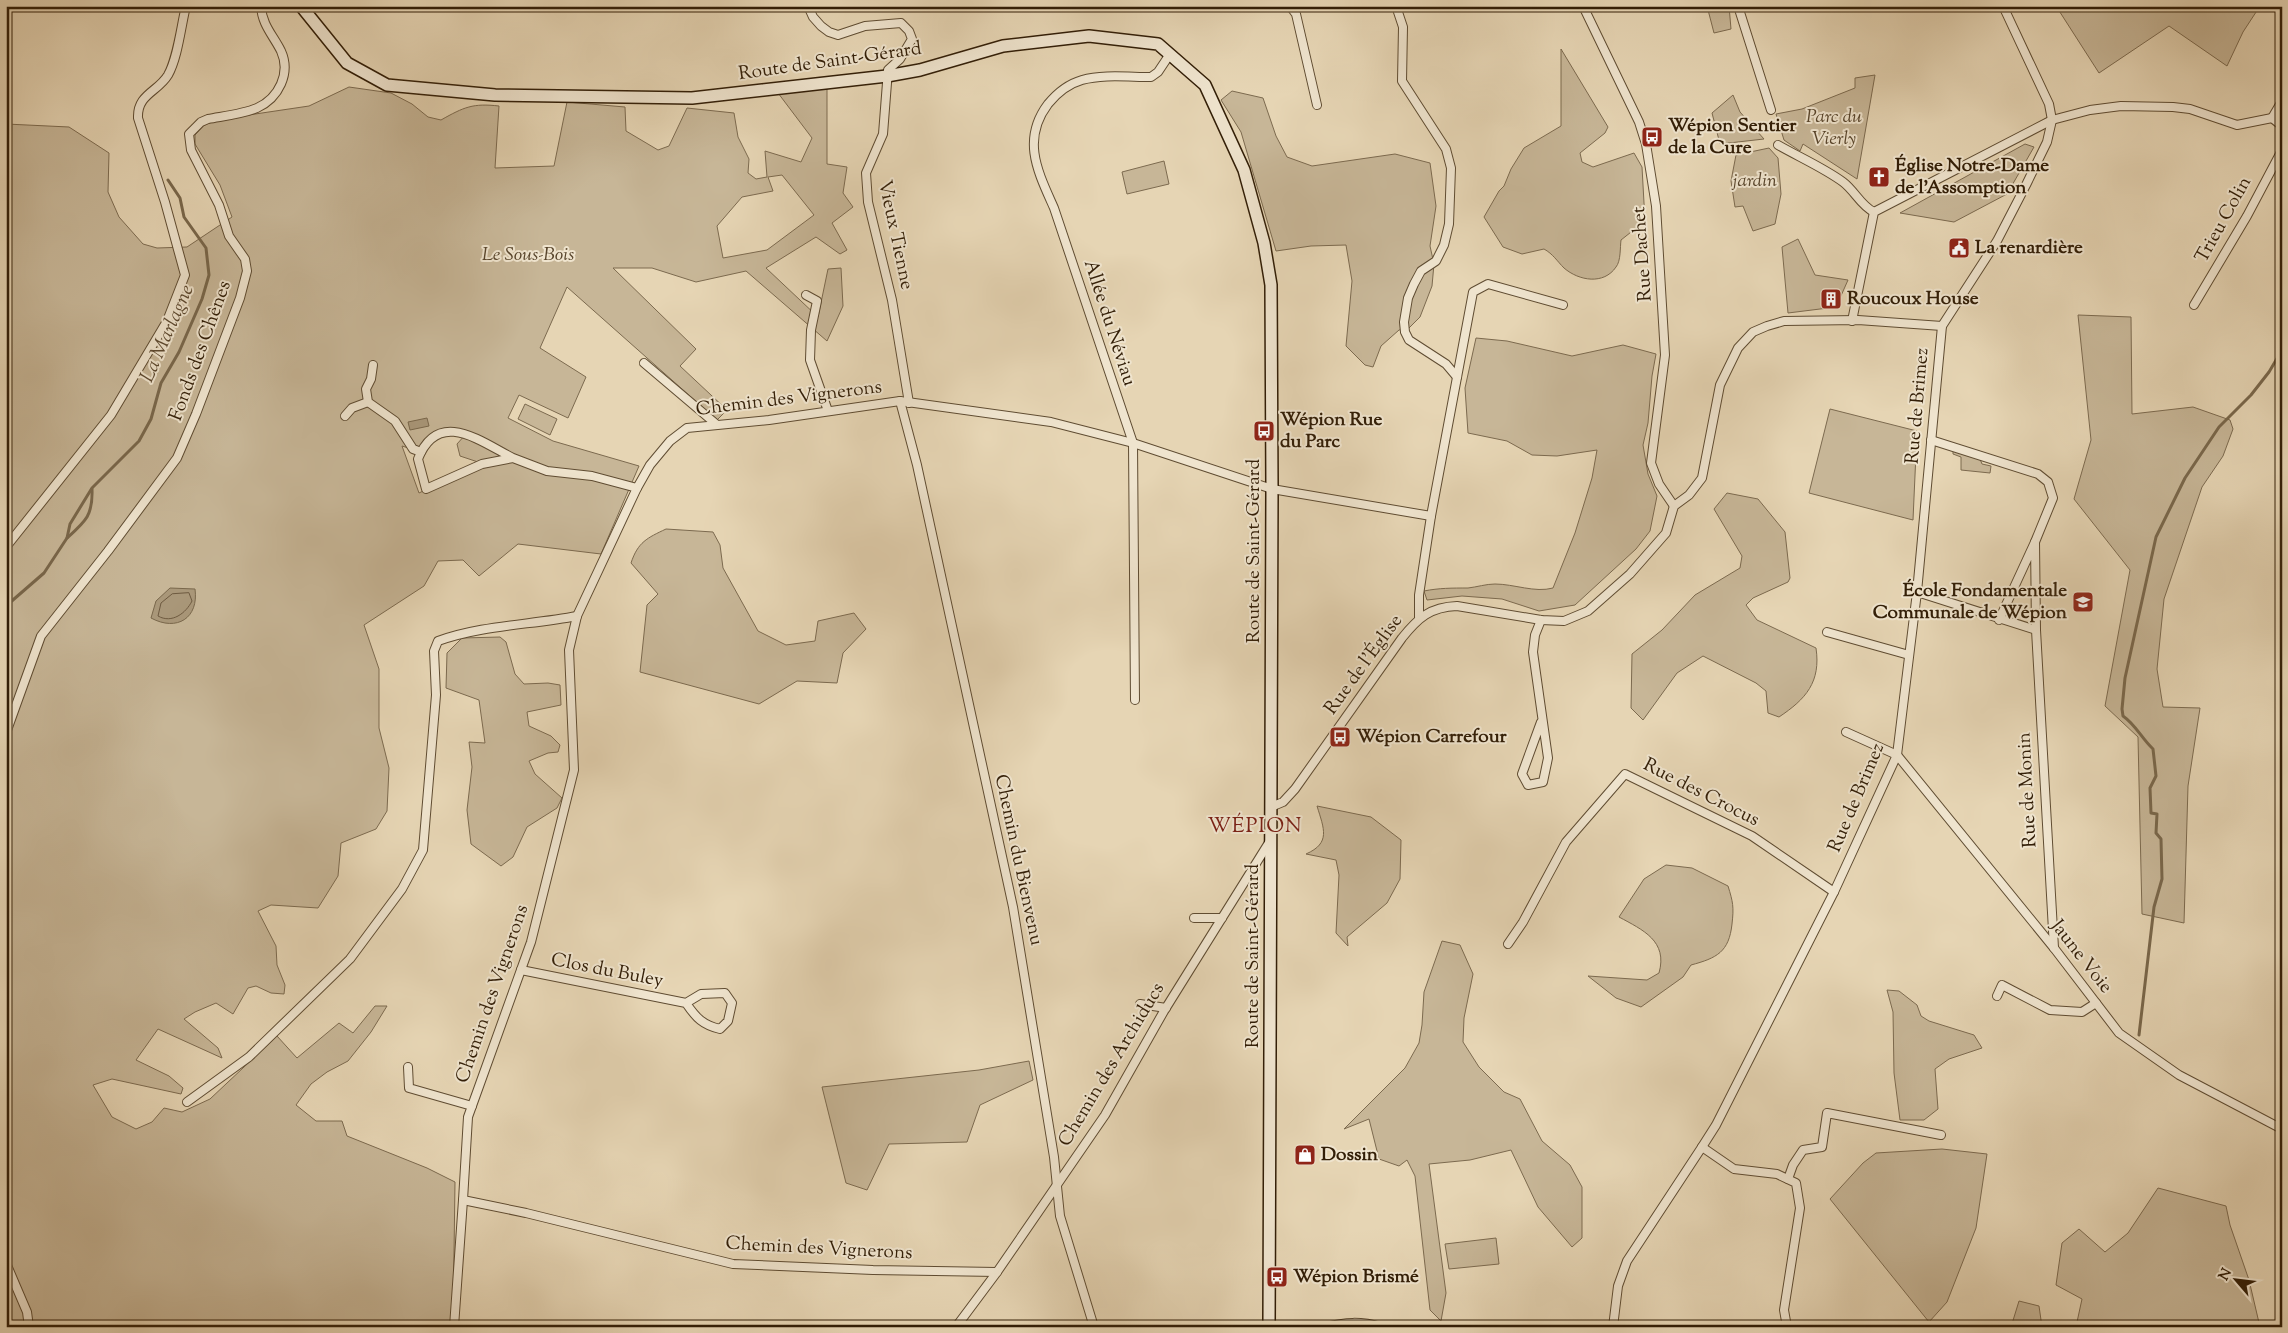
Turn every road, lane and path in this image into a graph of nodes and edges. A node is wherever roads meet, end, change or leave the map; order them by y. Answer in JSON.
{"nodes":[{"id":1,"x":186,"y":6,"type":"edge"},
{"id":2,"x":261,"y":6,"type":"edge"},
{"id":3,"x":301,"y":6,"type":"edge"},
{"id":4,"x":808,"y":6,"type":"edge"},
{"id":5,"x":1290,"y":6,"type":"edge"},
{"id":6,"x":1396,"y":6,"type":"edge"},
{"id":7,"x":1583,"y":6,"type":"edge"},
{"id":8,"x":1738,"y":6,"type":"edge"},
{"id":9,"x":2003,"y":6,"type":"edge"},
{"id":10,"x":1170,"y":54,"type":"junction"},
{"id":11,"x":887,"y":76,"type":"junction"},
{"id":12,"x":2282,"y":101,"type":"edge"},
{"id":13,"x":1317,"y":105,"type":"dead end"},
{"id":14,"x":1771,"y":110,"type":"dead end"},
{"id":15,"x":2272,"y":118,"type":"junction"},
{"id":16,"x":2052,"y":120,"type":"junction"},
{"id":17,"x":2282,"y":126,"type":"edge"},
{"id":18,"x":1778,"y":145,"type":"dead end"},
{"id":19,"x":2282,"y":150,"type":"edge"},
{"id":20,"x":1874,"y":212,"type":"junction"},
{"id":21,"x":806,"y":295,"type":"dead end"},
{"id":22,"x":1563,"y":305,"type":"dead end"},
{"id":23,"x":2194,"y":305,"type":"dead end"},
{"id":24,"x":1852,"y":321,"type":"junction"},
{"id":25,"x":1942,"y":326,"type":"junction"},
{"id":26,"x":644,"y":363,"type":"dead end"},
{"id":27,"x":373,"y":365,"type":"dead end"},
{"id":28,"x":1457,"y":377,"type":"junction"},
{"id":29,"x":900,"y":401,"type":"junction"},
{"id":30,"x":368,"y":402,"type":"junction"},
{"id":31,"x":909,"y":403,"type":"junction"},
{"id":32,"x":828,"y":411,"type":"junction"},
{"id":33,"x":345,"y":416,"type":"dead end"},
{"id":34,"x":716,"y":424,"type":"junction"},
{"id":35,"x":1931,"y":440,"type":"junction"},
{"id":36,"x":1134,"y":443,"type":"junction"},
{"id":37,"x":421,"y":452,"type":"junction"},
{"id":38,"x":513,"y":458,"type":"junction"},
{"id":39,"x":637,"y":488,"type":"junction"},
{"id":40,"x":1272,"y":489,"type":"junction"},
{"id":41,"x":1674,"y":506,"type":"junction"},
{"id":42,"x":1431,"y":516,"type":"junction"},
{"id":43,"x":2035,"y":542,"type":"junction"},
{"id":44,"x":6,"y":547,"type":"edge"},
{"id":45,"x":1917,"y":592,"type":"junction"},
{"id":46,"x":577,"y":616,"type":"junction"},
{"id":47,"x":1419,"y":617,"type":"junction"},
{"id":48,"x":1540,"y":620,"type":"junction"},
{"id":49,"x":1999,"y":620,"type":"junction"},
{"id":50,"x":2036,"y":630,"type":"junction"},
{"id":51,"x":1827,"y":632,"type":"dead end"},
{"id":52,"x":1909,"y":656,"type":"junction"},
{"id":53,"x":1135,"y":700,"type":"dead end"},
{"id":54,"x":1541,"y":722,"type":"junction"},
{"id":55,"x":1846,"y":732,"type":"dead end"},
{"id":56,"x":6,"y":734,"type":"edge"},
{"id":57,"x":1896,"y":755,"type":"junction"},
{"id":58,"x":1270,"y":807,"type":"junction"},
{"id":59,"x":1271,"y":840,"type":"junction"},
{"id":60,"x":1834,"y":892,"type":"junction"},
{"id":61,"x":1194,"y":918,"type":"dead end"},
{"id":62,"x":1222,"y":918,"type":"junction"},
{"id":63,"x":1508,"y":944,"type":"dead end"},
{"id":64,"x":2054,"y":948,"type":"junction"},
{"id":65,"x":521,"y":970,"type":"junction"},
{"id":66,"x":1997,"y":996,"type":"dead end"},
{"id":67,"x":686,"y":1003,"type":"junction"},
{"id":68,"x":2096,"y":1003,"type":"junction"},
{"id":69,"x":1140,"y":1004,"type":"dead end"},
{"id":70,"x":1166,"y":1008,"type":"junction"},
{"id":71,"x":408,"y":1067,"type":"dead end"},
{"id":72,"x":187,"y":1102,"type":"dead end"},
{"id":73,"x":472,"y":1106,"type":"junction"},
{"id":74,"x":2282,"y":1129,"type":"edge"},
{"id":75,"x":1941,"y":1135,"type":"dead end"},
{"id":76,"x":1702,"y":1147,"type":"junction"},
{"id":77,"x":1788,"y":1179,"type":"junction"},
{"id":78,"x":1057,"y":1184,"type":"junction"},
{"id":79,"x":463,"y":1200,"type":"junction"},
{"id":80,"x":6,"y":1263,"type":"edge"},
{"id":81,"x":997,"y":1272,"type":"junction"},
{"id":82,"x":29,"y":1327,"type":"edge"},
{"id":83,"x":454,"y":1327,"type":"edge"},
{"id":84,"x":956,"y":1327,"type":"edge"},
{"id":85,"x":1094,"y":1327,"type":"edge"},
{"id":86,"x":1269,"y":1327,"type":"edge"},
{"id":87,"x":1325,"y":1327,"type":"edge"},
{"id":88,"x":1381,"y":1327,"type":"edge"},
{"id":89,"x":1613,"y":1327,"type":"edge"},
{"id":90,"x":1787,"y":1327,"type":"edge"}],
"edges":[{"from":1,"to":44,"type":"street"},
{"from":2,"to":56,"type":"street","name":"Fonds des Chênes"},
{"from":3,"to":11,"type":"main road","name":"Route de Saint-Gérard"},
{"from":4,"to":11,"type":"street"},
{"from":5,"to":13,"type":"street"},
{"from":6,"to":28,"type":"street"},
{"from":7,"to":41,"type":"street","name":"Rue Dachet"},
{"from":8,"to":14,"type":"street"},
{"from":9,"to":16,"type":"street"},
{"from":10,"to":11,"type":"main road","name":"Route de Saint-Gérard"},
{"from":10,"to":36,"type":"street","name":"Allée du Néviau"},
{"from":10,"to":40,"type":"main road","name":"Route de Saint-Gérard"},
{"from":11,"to":31,"type":"street","name":"Vieux Tienne"},
{"from":12,"to":15,"type":"street"},
{"from":15,"to":16,"type":"street"},
{"from":15,"to":17,"type":"street"},
{"from":16,"to":20,"type":"street"},
{"from":16,"to":25,"type":"street","name":"Rue de Brimez"},
{"from":18,"to":20,"type":"street"},
{"from":19,"to":23,"type":"street","name":"Trieu Colin"},
{"from":20,"to":24,"type":"street"},
{"from":21,"to":32,"type":"street"},
{"from":22,"to":28,"type":"street"},
{"from":24,"to":25,"type":"street"},
{"from":24,"to":41,"type":"street"},
{"from":25,"to":35,"type":"street","name":"Rue de Brimez"},
{"from":26,"to":34,"type":"street"},
{"from":27,"to":30,"type":"street"},
{"from":28,"to":42,"type":"street"},
{"from":29,"to":31,"type":"street","name":"Chemin des Vignerons"},
{"from":29,"to":32,"type":"street","name":"Chemin des Vignerons"},
{"from":29,"to":78,"type":"street","name":"Chemin du Bienvenu"},
{"from":30,"to":33,"type":"street"},
{"from":30,"to":37,"type":"street"},
{"from":31,"to":36,"type":"street","name":"Chemin des Vignerons"},
{"from":32,"to":34,"type":"street","name":"Chemin des Vignerons"},
{"from":34,"to":39,"type":"street","name":"Chemin des Vignerons"},
{"from":35,"to":43,"type":"street"},
{"from":35,"to":45,"type":"street","name":"Rue de Brimez"},
{"from":36,"to":40,"type":"street","name":"Chemin des Vignerons"},
{"from":36,"to":53,"type":"street","name":"Allée du Néviau"},
{"from":37,"to":38,"type":"street"},
{"from":37,"to":38,"type":"street"},
{"from":38,"to":39,"type":"street"},
{"from":39,"to":46,"type":"street","name":"Chemin des Vignerons"},
{"from":40,"to":42,"type":"street","name":"Chemin des Vignerons"},
{"from":40,"to":58,"type":"main road","name":"Route de Saint-Gérard"},
{"from":41,"to":48,"type":"street","name":"Rue de l'Église"},
{"from":42,"to":47,"type":"street"},
{"from":43,"to":49,"type":"street"},
{"from":43,"to":50,"type":"street","name":"Rue de Monin"},
{"from":45,"to":49,"type":"street"},
{"from":45,"to":52,"type":"street","name":"Rue de Brimez"},
{"from":46,"to":65,"type":"street","name":"Chemin des Vignerons"},
{"from":46,"to":72,"type":"street"},
{"from":47,"to":48,"type":"street","name":"Rue de l'Église"},
{"from":47,"to":58,"type":"street","name":"Rue de l'Église"},
{"from":48,"to":54,"type":"street"},
{"from":49,"to":50,"type":"street"},
{"from":50,"to":64,"type":"street","name":"Rue de Monin"},
{"from":51,"to":52,"type":"street"},
{"from":52,"to":57,"type":"street","name":"Rue de Brimez"},
{"from":54,"to":54,"type":"street"},
{"from":55,"to":57,"type":"street"},
{"from":57,"to":60,"type":"street","name":"Rue de Brimez"},
{"from":57,"to":64,"type":"street","name":"Jaune Voie"},
{"from":58,"to":59,"type":"main road","name":"Route de Saint-Gérard"},
{"from":59,"to":62,"type":"street","name":"Chemin des Archiducs"},
{"from":59,"to":86,"type":"main road","name":"Route de Saint-Gérard"},
{"from":60,"to":63,"type":"street","name":"Rue des Crocus"},
{"from":60,"to":76,"type":"street","name":"Rue de Brimez"},
{"from":61,"to":62,"type":"street"},
{"from":62,"to":70,"type":"street","name":"Chemin des Archiducs"},
{"from":64,"to":68,"type":"street","name":"Jaune Voie"},
{"from":65,"to":67,"type":"street","name":"Clos du Buley"},
{"from":65,"to":73,"type":"street","name":"Chemin des Vignerons"},
{"from":66,"to":68,"type":"street"},
{"from":67,"to":67,"type":"street","name":"Clos du Buley"},
{"from":68,"to":74,"type":"street","name":"Jaune Voie"},
{"from":69,"to":70,"type":"street"},
{"from":70,"to":78,"type":"street","name":"Chemin des Archiducs"},
{"from":71,"to":73,"type":"street"},
{"from":73,"to":79,"type":"street","name":"Chemin des Vignerons"},
{"from":75,"to":77,"type":"street"},
{"from":76,"to":77,"type":"street"},
{"from":76,"to":89,"type":"street","name":"Rue de Brimez"},
{"from":77,"to":90,"type":"street"},
{"from":78,"to":81,"type":"street","name":"Chemin des Archiducs"},
{"from":78,"to":85,"type":"street","name":"Chemin du Bienvenu"},
{"from":79,"to":81,"type":"street","name":"Chemin des Vignerons"},
{"from":79,"to":83,"type":"street"},
{"from":80,"to":82,"type":"street"},
{"from":81,"to":84,"type":"street","name":"Chemin des Archiducs"},
{"from":87,"to":88,"type":"street"}]}
